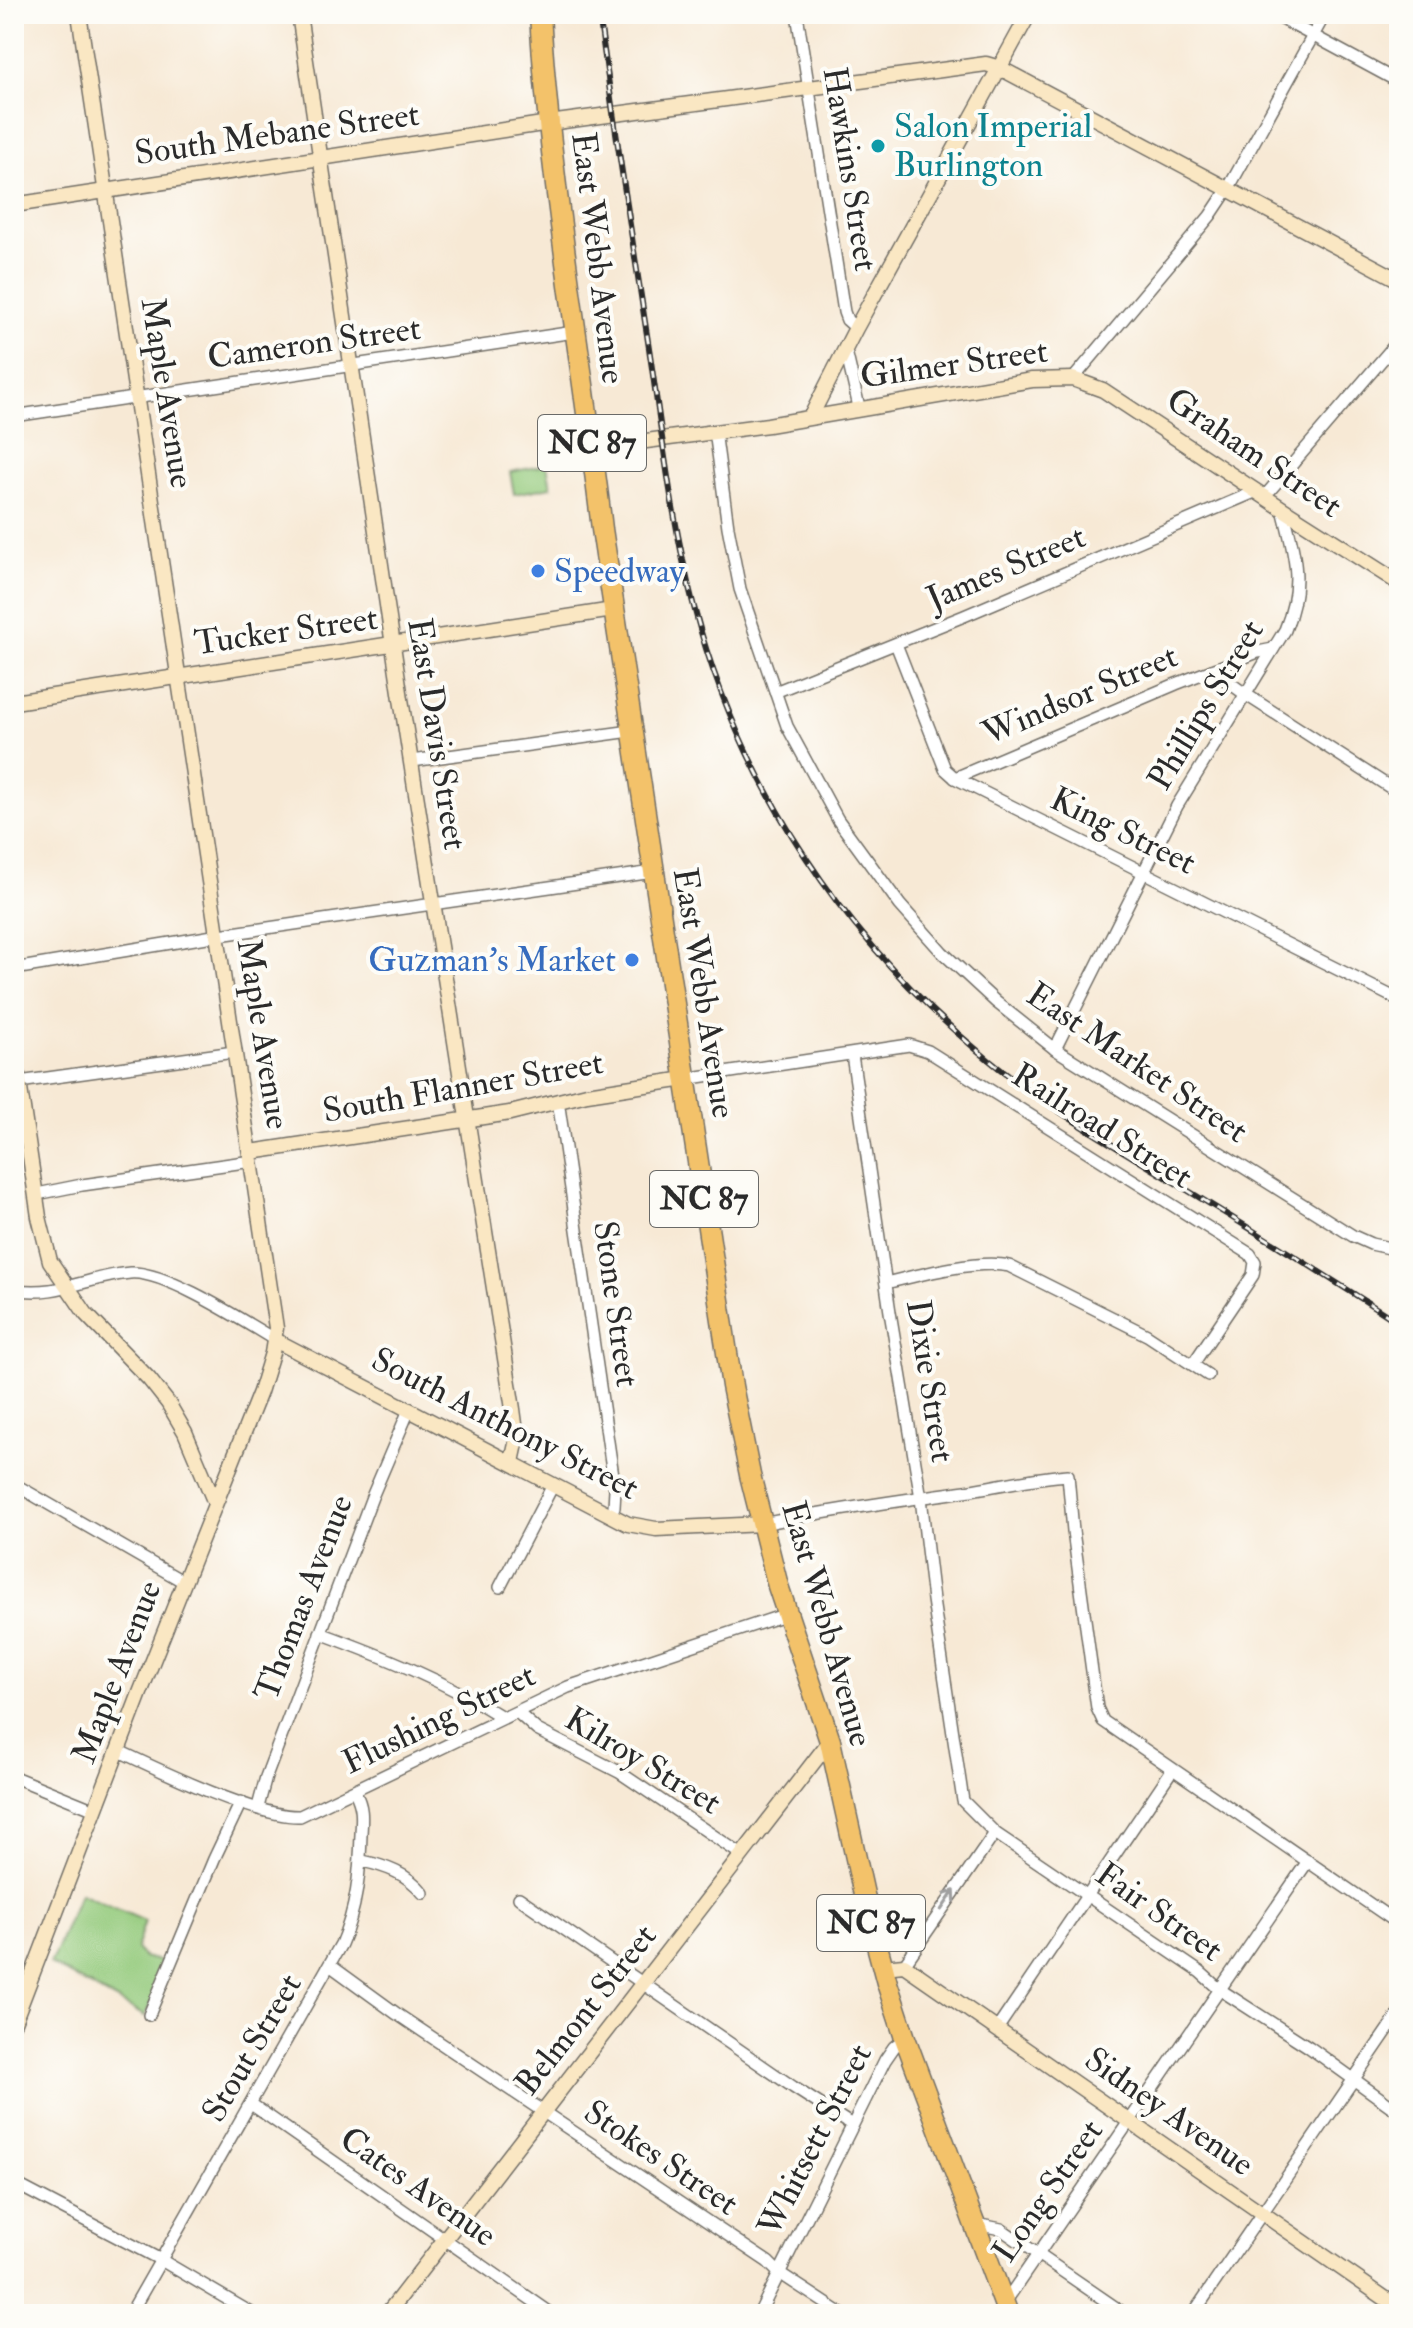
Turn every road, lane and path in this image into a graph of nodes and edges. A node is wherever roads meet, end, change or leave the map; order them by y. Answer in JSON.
{"nodes":[{"id":1,"x":79,"y":14,"type":"edge"},
{"id":2,"x":299,"y":14,"type":"edge"},
{"id":3,"x":540,"y":14,"type":"edge"},
{"id":4,"x":797,"y":14,"type":"edge"},
{"id":5,"x":1029,"y":14,"type":"edge"},
{"id":6,"x":1273,"y":14,"type":"edge"},
{"id":7,"x":1325,"y":14,"type":"edge"},
{"id":8,"x":1314,"y":36,"type":"junction"},
{"id":9,"x":1000,"y":68,"type":"junction"},
{"id":10,"x":1399,"y":82,"type":"edge"},
{"id":11,"x":809,"y":87,"type":"junction"},
{"id":12,"x":549,"y":123,"type":"junction"},
{"id":13,"x":322,"y":158,"type":"junction"},
{"id":14,"x":1228,"y":189,"type":"junction"},
{"id":15,"x":107,"y":190,"type":"junction"},
{"id":16,"x":14,"y":205,"type":"edge"},
{"id":17,"x":1399,"y":280,"type":"edge"},
{"id":18,"x":856,"y":328,"type":"junction"},
{"id":19,"x":574,"y":332,"type":"junction"},
{"id":20,"x":1399,"y":340,"type":"edge"},
{"id":21,"x":846,"y":351,"type":"junction"},
{"id":22,"x":353,"y":366,"type":"junction"},
{"id":23,"x":1073,"y":379,"type":"junction"},
{"id":24,"x":137,"y":396,"type":"junction"},
{"id":25,"x":859,"y":407,"type":"junction"},
{"id":26,"x":14,"y":416,"type":"edge"},
{"id":27,"x":811,"y":416,"type":"junction"},
{"id":28,"x":715,"y":431,"type":"junction"},
{"id":29,"x":593,"y":448,"type":"junction"},
{"id":30,"x":1261,"y":494,"type":"junction"},
{"id":31,"x":1283,"y":509,"type":"junction"},
{"id":32,"x":1399,"y":583,"type":"edge"},
{"id":33,"x":613,"y":610,"type":"junction"},
{"id":34,"x":896,"y":644,"type":"junction"},
{"id":35,"x":393,"y":645,"type":"junction"},
{"id":36,"x":1273,"y":649,"type":"junction"},
{"id":37,"x":1212,"y":670,"type":"junction"},
{"id":38,"x":178,"y":677,"type":"junction"},
{"id":39,"x":775,"y":692,"type":"junction"},
{"id":40,"x":1245,"y":694,"type":"junction"},
{"id":41,"x":14,"y":702,"type":"edge"},
{"id":42,"x":631,"y":731,"type":"junction"},
{"id":43,"x":412,"y":761,"type":"junction"},
{"id":44,"x":955,"y":778,"type":"junction"},
{"id":45,"x":1399,"y":793,"type":"edge"},
{"id":46,"x":653,"y":872,"type":"junction"},
{"id":47,"x":1145,"y":872,"type":"junction"},
{"id":48,"x":434,"y":905,"type":"junction"},
{"id":49,"x":219,"y":935,"type":"junction"},
{"id":50,"x":14,"y":969,"type":"edge"},
{"id":51,"x":1399,"y":1000,"type":"edge"},
{"id":52,"x":14,"y":1048,"type":"edge"},
{"id":53,"x":1055,"y":1049,"type":"junction"},
{"id":54,"x":234,"y":1052,"type":"junction"},
{"id":55,"x":852,"y":1055,"type":"junction"},
{"id":56,"x":685,"y":1079,"type":"junction"},
{"id":57,"x":19,"y":1082,"type":"junction"},
{"id":58,"x":558,"y":1100,"type":"junction"},
{"id":59,"x":468,"y":1120,"type":"junction"},
{"id":60,"x":251,"y":1156,"type":"junction"},
{"id":61,"x":37,"y":1194,"type":"junction"},
{"id":62,"x":1399,"y":1250,"type":"edge"},
{"id":63,"x":886,"y":1283,"type":"junction"},
{"id":64,"x":66,"y":1287,"type":"junction"},
{"id":65,"x":14,"y":1289,"type":"edge"},
{"id":66,"x":275,"y":1340,"type":"junction"},
{"id":67,"x":1193,"y":1364,"type":"junction"},
{"id":68,"x":1208,"y":1375,"type":"dead end"},
{"id":69,"x":409,"y":1410,"type":"junction"},
{"id":70,"x":512,"y":1462,"type":"junction"},
{"id":71,"x":14,"y":1484,"type":"edge"},
{"id":72,"x":553,"y":1485,"type":"junction"},
{"id":73,"x":921,"y":1498,"type":"junction"},
{"id":74,"x":215,"y":1503,"type":"junction"},
{"id":75,"x":610,"y":1515,"type":"junction"},
{"id":76,"x":763,"y":1524,"type":"junction"},
{"id":77,"x":184,"y":1582,"type":"junction"},
{"id":78,"x":500,"y":1587,"type":"dead end"},
{"id":79,"x":787,"y":1614,"type":"junction"},
{"id":80,"x":320,"y":1633,"type":"junction"},
{"id":81,"x":517,"y":1712,"type":"junction"},
{"id":82,"x":950,"y":1716,"type":"joint"},
{"id":83,"x":502,"y":1717,"type":"junction"},
{"id":84,"x":830,"y":1741,"type":"junction"},
{"id":85,"x":119,"y":1751,"type":"junction"},
{"id":86,"x":1172,"y":1770,"type":"junction"},
{"id":87,"x":16,"y":1781,"type":"edge"},
{"id":88,"x":355,"y":1792,"type":"junction"},
{"id":89,"x":241,"y":1802,"type":"junction"},
{"id":90,"x":258,"y":1807,"type":"junction"},
{"id":91,"x":95,"y":1810,"type":"junction"},
{"id":92,"x":995,"y":1833,"type":"junction"},
{"id":93,"x":742,"y":1855,"type":"junction"},
{"id":94,"x":362,"y":1861,"type":"junction"},
{"id":95,"x":1308,"y":1861,"type":"junction"},
{"id":96,"x":423,"y":1893,"type":"dead end"},
{"id":97,"x":1087,"y":1896,"type":"junction"},
{"id":98,"x":519,"y":1898,"type":"dead end"},
{"id":99,"x":1399,"y":1924,"type":"edge"},
{"id":100,"x":904,"y":1965,"type":"junction"},
{"id":101,"x":331,"y":1966,"type":"junction"},
{"id":102,"x":883,"y":1967,"type":"junction"},
{"id":103,"x":644,"y":1984,"type":"junction"},
{"id":104,"x":1219,"y":1989,"type":"junction"},
{"id":105,"x":1399,"y":2013,"type":"edge"},
{"id":106,"x":149,"y":2015,"type":"dead end"},
{"id":107,"x":14,"y":2022,"type":"edge"},
{"id":108,"x":997,"y":2029,"type":"junction"},
{"id":109,"x":905,"y":2038,"type":"junction"},
{"id":110,"x":1353,"y":2080,"type":"junction"},
{"id":111,"x":251,"y":2104,"type":"junction"},
{"id":112,"x":545,"y":2112,"type":"junction"},
{"id":113,"x":1399,"y":2112,"type":"edge"},
{"id":114,"x":1130,"y":2122,"type":"junction"},
{"id":115,"x":852,"y":2125,"type":"junction"},
{"id":116,"x":14,"y":2183,"type":"edge"},
{"id":117,"x":1262,"y":2213,"type":"junction"},
{"id":118,"x":976,"y":2224,"type":"junction"},
{"id":119,"x":444,"y":2239,"type":"junction"},
{"id":120,"x":1039,"y":2254,"type":"junction"},
{"id":121,"x":161,"y":2260,"type":"junction"},
{"id":122,"x":778,"y":2272,"type":"junction"},
{"id":123,"x":1394,"y":2305,"type":"edge"},
{"id":124,"x":1003,"y":2310,"type":"edge"},
{"id":125,"x":130,"y":2314,"type":"edge"},
{"id":126,"x":253,"y":2314,"type":"edge"},
{"id":127,"x":387,"y":2314,"type":"edge"},
{"id":128,"x":552,"y":2314,"type":"edge"},
{"id":129,"x":759,"y":2314,"type":"edge"},
{"id":130,"x":842,"y":2314,"type":"edge"},
{"id":131,"x":1125,"y":2314,"type":"edge"},
{"id":132,"x":1193,"y":2314,"type":"edge"}],
"edges":[{"from":1,"to":15,"type":"street","name":"Maple Avenue"},
{"from":2,"to":13,"type":"street","name":"East Davis Street"},
{"from":3,"to":12,"type":"highway","name":"East Webb Avenue","number":"NC 87"},
{"from":4,"to":11,"type":"street","name":"Hawkins Street"},
{"from":5,"to":9,"type":"street"},
{"from":6,"to":8,"type":"street"},
{"from":7,"to":8,"type":"street","name":"Gilmer Street"},
{"from":8,"to":10,"type":"street"},
{"from":8,"to":14,"type":"street","name":"Gilmer Street"},
{"from":9,"to":11,"type":"street","name":"South Mebane Street"},
{"from":9,"to":14,"type":"street"},
{"from":9,"to":18,"type":"street"},
{"from":11,"to":12,"type":"street","name":"South Mebane Street"},
{"from":11,"to":18,"type":"street","name":"Hawkins Street"},
{"from":12,"to":13,"type":"street","name":"South Mebane Street"},
{"from":12,"to":19,"type":"highway","name":"East Webb Avenue","number":"NC 87"},
{"from":13,"to":15,"type":"street","name":"South Mebane Street"},
{"from":13,"to":22,"type":"street","name":"East Davis Street"},
{"from":14,"to":17,"type":"street"},
{"from":14,"to":23,"type":"street","name":"Gilmer Street"},
{"from":15,"to":16,"type":"street","name":"South Mebane Street"},
{"from":15,"to":24,"type":"street","name":"Maple Avenue"},
{"from":18,"to":21,"type":"street"},
{"from":19,"to":22,"type":"street","name":"Cameron Street"},
{"from":19,"to":29,"type":"highway","name":"East Webb Avenue","number":"NC 87"},
{"from":20,"to":30,"type":"street","name":"James Street"},
{"from":21,"to":25,"type":"street"},
{"from":21,"to":27,"type":"street"},
{"from":22,"to":24,"type":"street","name":"Cameron Street"},
{"from":22,"to":35,"type":"street","name":"East Davis Street"},
{"from":23,"to":25,"type":"street","name":"Gilmer Street"},
{"from":23,"to":30,"type":"street","name":"Graham Street"},
{"from":24,"to":26,"type":"street","name":"Cameron Street"},
{"from":24,"to":38,"type":"street","name":"Maple Avenue"},
{"from":25,"to":27,"type":"street","name":"Gilmer Street"},
{"from":27,"to":28,"type":"street","name":"Gilmer Street"},
{"from":28,"to":29,"type":"street","name":"Gilmer Street"},
{"from":28,"to":39,"type":"street","name":"East Market Street"},
{"from":29,"to":33,"type":"highway","name":"East Webb Avenue","number":"NC 87"},
{"from":30,"to":31,"type":"street","name":"Graham Street"},
{"from":30,"to":34,"type":"street","name":"James Street"},
{"from":31,"to":32,"type":"street","name":"Graham Street"},
{"from":31,"to":36,"type":"street","name":"Phillips Street"},
{"from":33,"to":35,"type":"street","name":"Tucker Street"},
{"from":33,"to":42,"type":"highway","name":"East Webb Avenue","number":"NC 87"},
{"from":34,"to":39,"type":"street","name":"James Street"},
{"from":34,"to":44,"type":"street"},
{"from":35,"to":38,"type":"street","name":"Tucker Street"},
{"from":35,"to":43,"type":"street","name":"East Davis Street"},
{"from":36,"to":37,"type":"street","name":"Windsor Street"},
{"from":36,"to":40,"type":"street","name":"Phillips Street"},
{"from":37,"to":40,"type":"street"},
{"from":37,"to":44,"type":"street","name":"Windsor Street"},
{"from":38,"to":41,"type":"street","name":"Tucker Street"},
{"from":38,"to":49,"type":"street","name":"Maple Avenue"},
{"from":39,"to":53,"type":"street","name":"East Market Street"},
{"from":40,"to":45,"type":"street"},
{"from":40,"to":47,"type":"street","name":"Phillips Street"},
{"from":42,"to":43,"type":"street"},
{"from":42,"to":46,"type":"highway","name":"East Webb Avenue","number":"NC 87"},
{"from":43,"to":48,"type":"street","name":"East Davis Street"},
{"from":44,"to":47,"type":"street","name":"King Street"},
{"from":46,"to":48,"type":"street"},
{"from":46,"to":56,"type":"highway","name":"East Webb Avenue","number":"NC 87"},
{"from":47,"to":51,"type":"street","name":"King Street"},
{"from":47,"to":53,"type":"street","name":"Phillips Street"},
{"from":48,"to":49,"type":"street"},
{"from":48,"to":59,"type":"street","name":"East Davis Street"},
{"from":49,"to":50,"type":"street"},
{"from":49,"to":54,"type":"street","name":"Maple Avenue"},
{"from":52,"to":57,"type":"street"},
{"from":53,"to":62,"type":"street","name":"East Market Street"},
{"from":54,"to":57,"type":"street"},
{"from":54,"to":60,"type":"street","name":"Maple Avenue"},
{"from":55,"to":56,"type":"street"},
{"from":55,"to":63,"type":"street","name":"Dixie Street"},
{"from":55,"to":67,"type":"street","name":"Railroad Street"},
{"from":56,"to":58,"type":"street","name":"South Flanner Street"},
{"from":56,"to":76,"type":"highway","name":"East Webb Avenue","number":"NC 87"},
{"from":57,"to":61,"type":"street"},
{"from":58,"to":59,"type":"street","name":"South Flanner Street"},
{"from":58,"to":75,"type":"street","name":"Stone Street"},
{"from":59,"to":60,"type":"street","name":"South Flanner Street"},
{"from":59,"to":70,"type":"street","name":"East Davis Street"},
{"from":60,"to":61,"type":"street","name":"South Flanner Street"},
{"from":60,"to":66,"type":"street","name":"Maple Avenue"},
{"from":61,"to":64,"type":"street"},
{"from":63,"to":67,"type":"street"},
{"from":63,"to":73,"type":"street","name":"Dixie Street"},
{"from":64,"to":65,"type":"street"},
{"from":64,"to":66,"type":"street"},
{"from":64,"to":74,"type":"street"},
{"from":66,"to":69,"type":"street","name":"South Anthony Street"},
{"from":66,"to":74,"type":"street","name":"Maple Avenue"},
{"from":67,"to":68,"type":"street"},
{"from":69,"to":70,"type":"street","name":"South Anthony Street"},
{"from":69,"to":80,"type":"street","name":"Thomas Avenue"},
{"from":70,"to":72,"type":"street","name":"South Anthony Street"},
{"from":71,"to":77,"type":"street"},
{"from":72,"to":75,"type":"street","name":"South Anthony Street"},
{"from":72,"to":78,"type":"street"},
{"from":73,"to":76,"type":"street"},
{"from":73,"to":82,"type":"street","name":"Dixie Street"},
{"from":73,"to":86,"type":"street"},
{"from":74,"to":77,"type":"street","name":"Maple Avenue"},
{"from":75,"to":76,"type":"street","name":"South Anthony Street"},
{"from":76,"to":79,"type":"highway","name":"East Webb Avenue","number":"NC 87"},
{"from":77,"to":85,"type":"street","name":"Maple Avenue"},
{"from":79,"to":81,"type":"street","name":"Flushing Street"},
{"from":79,"to":84,"type":"highway","name":"East Webb Avenue","number":"NC 87"},
{"from":80,"to":83,"type":"street"},
{"from":80,"to":90,"type":"street","name":"Thomas Avenue"},
{"from":81,"to":83,"type":"street","name":"Flushing Street"},
{"from":81,"to":93,"type":"street","name":"Kilroy Street"},
{"from":82,"to":92,"type":"street","name":"Fair Street"},
{"from":83,"to":88,"type":"street","name":"Flushing Street"},
{"from":84,"to":93,"type":"street","name":"Belmont Street"},
{"from":84,"to":102,"type":"highway","name":"East Webb Avenue","number":"NC 87"},
{"from":85,"to":89,"type":"street","name":"Flushing Street"},
{"from":85,"to":91,"type":"street","name":"Maple Avenue"},
{"from":86,"to":95,"type":"street"},
{"from":86,"to":97,"type":"street"},
{"from":87,"to":91,"type":"street"},
{"from":88,"to":90,"type":"street","name":"Flushing Street"},
{"from":88,"to":94,"type":"street","name":"Stout Street"},
{"from":89,"to":90,"type":"street","name":"Flushing Street"},
{"from":89,"to":106,"type":"street"},
{"from":91,"to":107,"type":"street","name":"Maple Avenue"},
{"from":92,"to":97,"type":"street","name":"Fair Street"},
{"from":100,"to":92,"type":"street","one_way":true},
{"from":93,"to":103,"type":"street","name":"Belmont Street"},
{"from":94,"to":96,"type":"street"},
{"from":94,"to":101,"type":"street","name":"Stout Street"},
{"from":95,"to":99,"type":"street"},
{"from":95,"to":104,"type":"street","name":"Long Street"},
{"from":97,"to":104,"type":"street","name":"Fair Street"},
{"from":97,"to":108,"type":"street"},
{"from":98,"to":103,"type":"street"},
{"from":100,"to":102,"type":"street"},
{"from":100,"to":108,"type":"street","name":"Sidney Avenue"},
{"from":101,"to":111,"type":"street","name":"Stout Street"},
{"from":101,"to":112,"type":"street","name":"Stokes Street"},
{"from":102,"to":109,"type":"highway","name":"East Webb Avenue","number":"NC 87"},
{"from":103,"to":112,"type":"street","name":"Belmont Street"},
{"from":103,"to":115,"type":"street"},
{"from":104,"to":110,"type":"street","name":"Fair Street"},
{"from":104,"to":114,"type":"street","name":"Long Street"},
{"from":105,"to":110,"type":"street"},
{"from":108,"to":114,"type":"street","name":"Sidney Avenue"},
{"from":109,"to":115,"type":"street","name":"Whitsett Street"},
{"from":109,"to":118,"type":"highway","name":"East Webb Avenue","number":"NC 87"},
{"from":110,"to":113,"type":"street","name":"Fair Street"},
{"from":110,"to":117,"type":"street"},
{"from":111,"to":119,"type":"street","name":"Cates Avenue"},
{"from":111,"to":121,"type":"street","name":"Stout Street"},
{"from":112,"to":119,"type":"street","name":"Belmont Street"},
{"from":112,"to":122,"type":"street","name":"Stokes Street"},
{"from":114,"to":117,"type":"street","name":"Sidney Avenue"},
{"from":114,"to":120,"type":"street","name":"Long Street"},
{"from":115,"to":122,"type":"street","name":"Whitsett Street"},
{"from":116,"to":121,"type":"street"},
{"from":117,"to":123,"type":"street","name":"Sidney Avenue"},
{"from":117,"to":132,"type":"street"},
{"from":118,"to":120,"type":"street"},
{"from":118,"to":124,"type":"highway","name":"East Webb Avenue","number":"NC 87"},
{"from":119,"to":127,"type":"street","name":"Belmont Street"},
{"from":119,"to":128,"type":"street","name":"Cates Avenue"},
{"from":120,"to":124,"type":"street","name":"Long Street"},
{"from":120,"to":131,"type":"street"},
{"from":121,"to":125,"type":"street","name":"Stout Street"},
{"from":121,"to":126,"type":"street"},
{"from":122,"to":129,"type":"street","name":"Whitsett Street"},
{"from":122,"to":130,"type":"street","name":"Stokes Street"}]}
